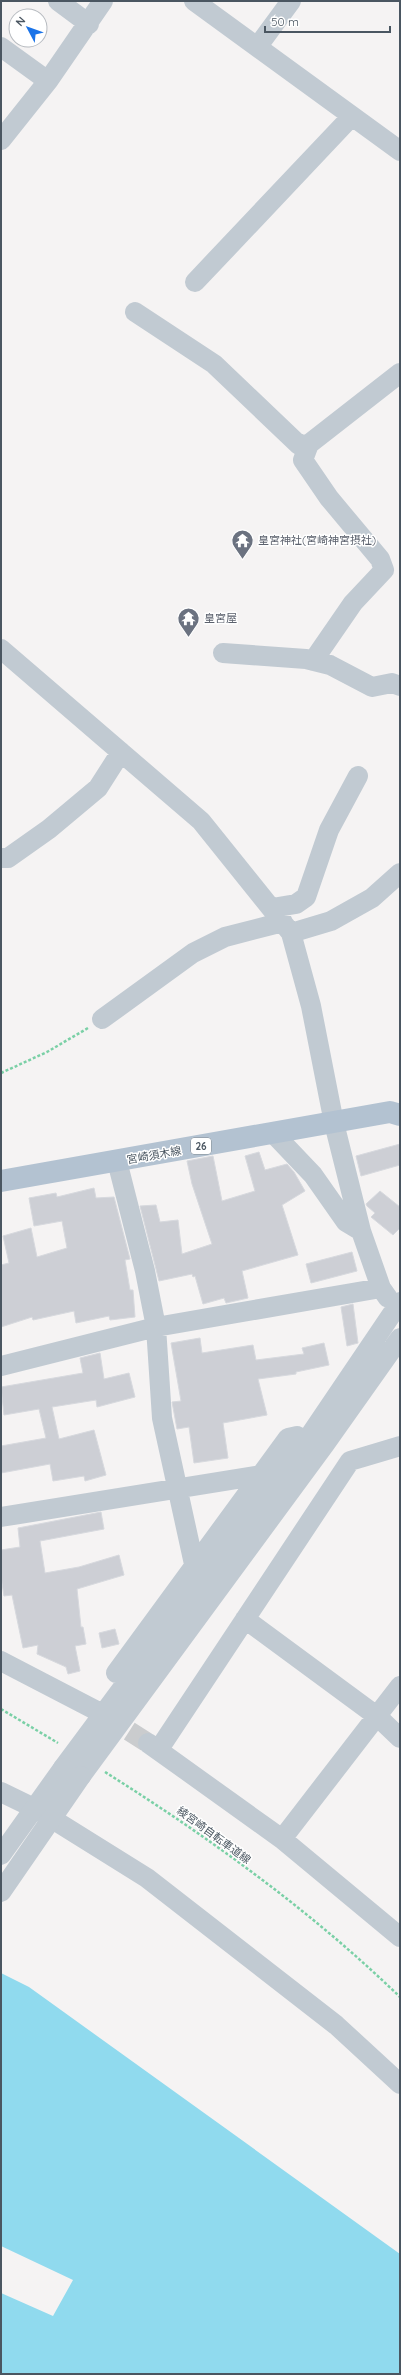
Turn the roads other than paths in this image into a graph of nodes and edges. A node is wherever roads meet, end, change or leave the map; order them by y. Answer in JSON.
{"nodes":[{"id":1,"x":58,"y":1,"type":"edge"},
{"id":2,"x":103,"y":1,"type":"edge"},
{"id":3,"x":194,"y":1,"type":"edge"},
{"id":4,"x":291,"y":1,"type":"edge"},
{"id":5,"x":89,"y":24,"type":"junction"},
{"id":6,"x":258,"y":46,"type":"junction"},
{"id":7,"x":1,"y":47,"type":"edge"},
{"id":8,"x":48,"y":81,"type":"junction"},
{"id":9,"x":352,"y":116,"type":"junction"},
{"id":10,"x":1,"y":140,"type":"edge"},
{"id":11,"x":400,"y":151,"type":"edge"},
{"id":12,"x":195,"y":282,"type":"dead end"},
{"id":13,"x":135,"y":312,"type":"dead end"},
{"id":14,"x":397,"y":381,"type":"edge"},
{"id":15,"x":309,"y":444,"type":"junction"},
{"id":16,"x":1,"y":649,"type":"edge"},
{"id":17,"x":224,"y":652,"type":"dead end"},
{"id":18,"x":313,"y":661,"type":"junction"},
{"id":19,"x":400,"y":686,"type":"edge"},
{"id":20,"x":121,"y":752,"type":"junction"},
{"id":21,"x":358,"y":776,"type":"dead end"},
{"id":22,"x":1,"y":858,"type":"edge"},
{"id":23,"x":400,"y":873,"type":"edge"},
{"id":24,"x":282,"y":921,"type":"junction"},
{"id":25,"x":102,"y":1019,"type":"road end"},
{"id":26,"x":397,"y":1113,"type":"edge"},
{"id":27,"x":334,"y":1123,"type":"junction"},
{"id":28,"x":273,"y":1133,"type":"junction"},
{"id":29,"x":117,"y":1161,"type":"junction"},
{"id":30,"x":1,"y":1181,"type":"edge"},
{"id":31,"x":361,"y":1231,"type":"junction"},
{"id":32,"x":381,"y":1288,"type":"junction"},
{"id":33,"x":397,"y":1305,"type":"edge"},
{"id":34,"x":156,"y":1327,"type":"junction"},
{"id":35,"x":400,"y":1332,"type":"edge"},
{"id":36,"x":400,"y":1338,"type":"edge"},
{"id":37,"x":1,"y":1366,"type":"edge"},
{"id":38,"x":306,"y":1441,"type":"junction"},
{"id":39,"x":325,"y":1444,"type":"junction"},
{"id":40,"x":400,"y":1446,"type":"edge"},
{"id":41,"x":350,"y":1461,"type":"junction"},
{"id":42,"x":262,"y":1475,"type":"junction"},
{"id":43,"x":177,"y":1487,"type":"junction"},
{"id":44,"x":1,"y":1518,"type":"edge"},
{"id":45,"x":194,"y":1564,"type":"junction"},
{"id":46,"x":245,"y":1619,"type":"junction"},
{"id":47,"x":1,"y":1661,"type":"edge"},
{"id":48,"x":400,"y":1686,"type":"edge"},
{"id":49,"x":378,"y":1717,"type":"junction"},
{"id":50,"x":400,"y":1738,"type":"edge"},
{"id":51,"x":1,"y":1792,"type":"edge"},
{"id":52,"x":282,"y":1839,"type":"junction"},
{"id":53,"x":1,"y":1855,"type":"edge"},
{"id":54,"x":1,"y":1892,"type":"edge"},
{"id":55,"x":400,"y":1936,"type":"edge"},
{"id":56,"x":400,"y":2084,"type":"edge"}],
"edges":[{"from":1,"to":5,"type":"street"},
{"from":2,"to":5,"type":"street"},
{"from":3,"to":6,"type":"street"},
{"from":4,"to":6,"type":"street"},
{"from":5,"to":8,"type":"street"},
{"from":6,"to":9,"type":"street"},
{"from":7,"to":8,"type":"street"},
{"from":8,"to":10,"type":"street"},
{"from":9,"to":11,"type":"street"},
{"from":9,"to":12,"type":"street"},
{"from":13,"to":15,"type":"street"},
{"from":14,"to":15,"type":"street"},
{"from":15,"to":18,"type":"street"},
{"from":16,"to":20,"type":"street"},
{"from":17,"to":18,"type":"street"},
{"from":18,"to":19,"type":"street"},
{"from":20,"to":22,"type":"street"},
{"from":20,"to":24,"type":"street"},
{"from":21,"to":24,"type":"street"},
{"from":23,"to":24,"type":"street"},
{"from":24,"to":25,"type":"street"},
{"from":24,"to":27,"type":"street"},
{"from":26,"to":27,"type":"main road","name":"宮崎須木線","number":"26"},
{"from":27,"to":28,"type":"main road","name":"宮崎須木線","number":"26"},
{"from":27,"to":31,"type":"street"},
{"from":28,"to":29,"type":"main road","name":"宮崎須木線","number":"26"},
{"from":28,"to":31,"type":"street"},
{"from":29,"to":30,"type":"main road","name":"宮崎須木線","number":"26"},
{"from":29,"to":34,"type":"street"},
{"from":31,"to":32,"type":"street"},
{"from":32,"to":33,"type":"street"},
{"from":32,"to":34,"type":"street"},
{"from":33,"to":35,"type":"street"},
{"from":33,"to":38,"type":"street"},
{"from":34,"to":37,"type":"street"},
{"from":34,"to":43,"type":"street"},
{"from":36,"to":39,"type":"street"},
{"from":38,"to":42,"type":"street"},
{"from":38,"to":53,"type":"street","bridge":true},
{"from":39,"to":41,"type":"street"},
{"from":39,"to":54,"type":"street","bridge":true},
{"from":40,"to":41,"type":"street"},
{"from":41,"to":46,"type":"street"},
{"from":42,"to":43,"type":"street"},
{"from":42,"to":45,"type":"street"},
{"from":43,"to":44,"type":"street"},
{"from":43,"to":45,"type":"street"},
{"from":45,"to":47,"type":"street"},
{"from":46,"to":49,"type":"street"},
{"from":46,"to":52,"type":"street"},
{"from":48,"to":49,"type":"street"},
{"from":49,"to":50,"type":"street"},
{"from":49,"to":52,"type":"street"},
{"from":51,"to":56,"type":"street"},
{"from":52,"to":55,"type":"street"}]}
